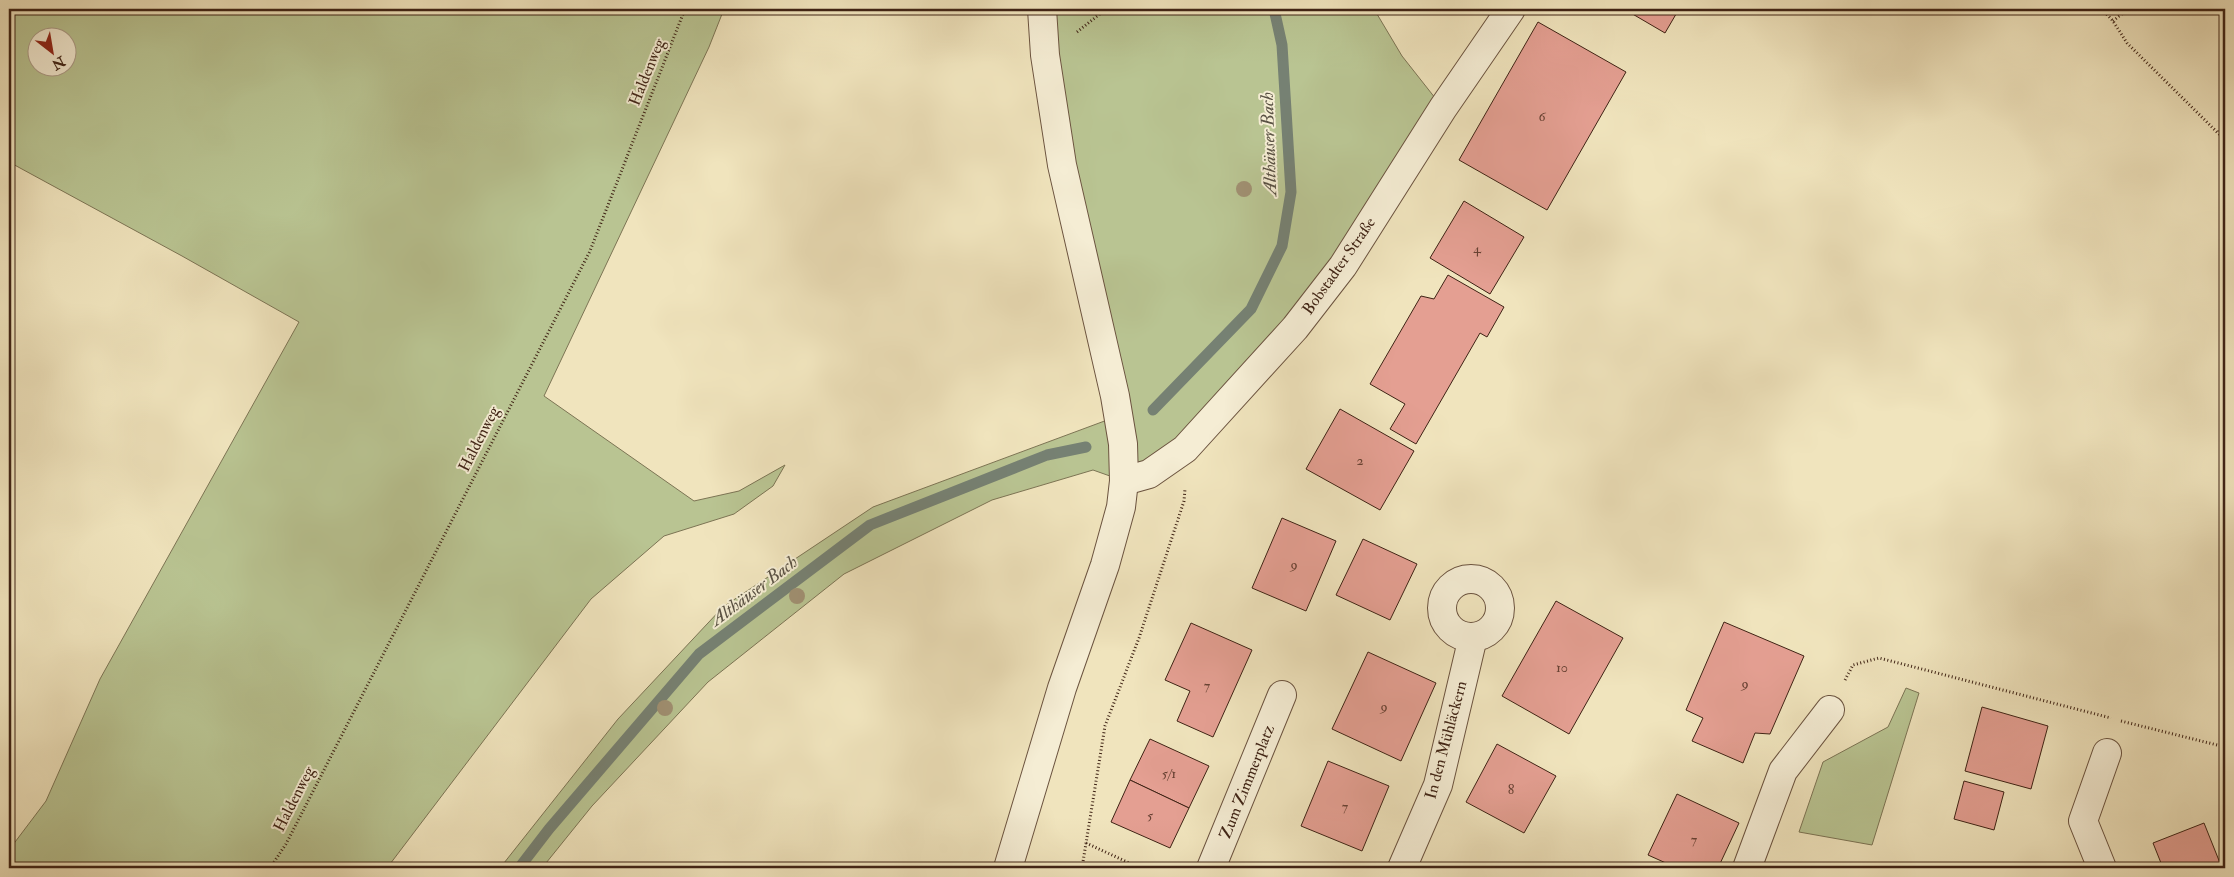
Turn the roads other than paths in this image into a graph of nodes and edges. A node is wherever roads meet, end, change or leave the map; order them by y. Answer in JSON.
{"nodes":[{"id":1,"x":1042,"y":9,"type":"edge"},
{"id":2,"x":1511,"y":9,"type":"edge"},
{"id":3,"x":1124,"y":480,"type":"junction"},
{"id":4,"x":1472,"y":638,"type":"dead end"},
{"id":5,"x":1282,"y":695,"type":"dead end"},
{"id":6,"x":1830,"y":710,"type":"road end"},
{"id":7,"x":2107,"y":753,"type":"dead end"},
{"id":8,"x":1008,"y":868,"type":"edge"},
{"id":9,"x":1211,"y":868,"type":"edge"},
{"id":10,"x":1402,"y":868,"type":"edge"},
{"id":11,"x":1747,"y":868,"type":"edge"},
{"id":12,"x":2102,"y":868,"type":"edge"}],
"edges":[{"from":1,"to":3,"type":"street"},
{"from":2,"to":3,"type":"street","name":"Bobstadter Straße"},
{"from":3,"to":8,"type":"street"},
{"from":4,"to":10,"type":"street","name":"In den Mühläckern"},
{"from":5,"to":9,"type":"street","name":"Zum Zimmerplatz"},
{"from":6,"to":11,"type":"street"},
{"from":7,"to":12,"type":"street"}]}
